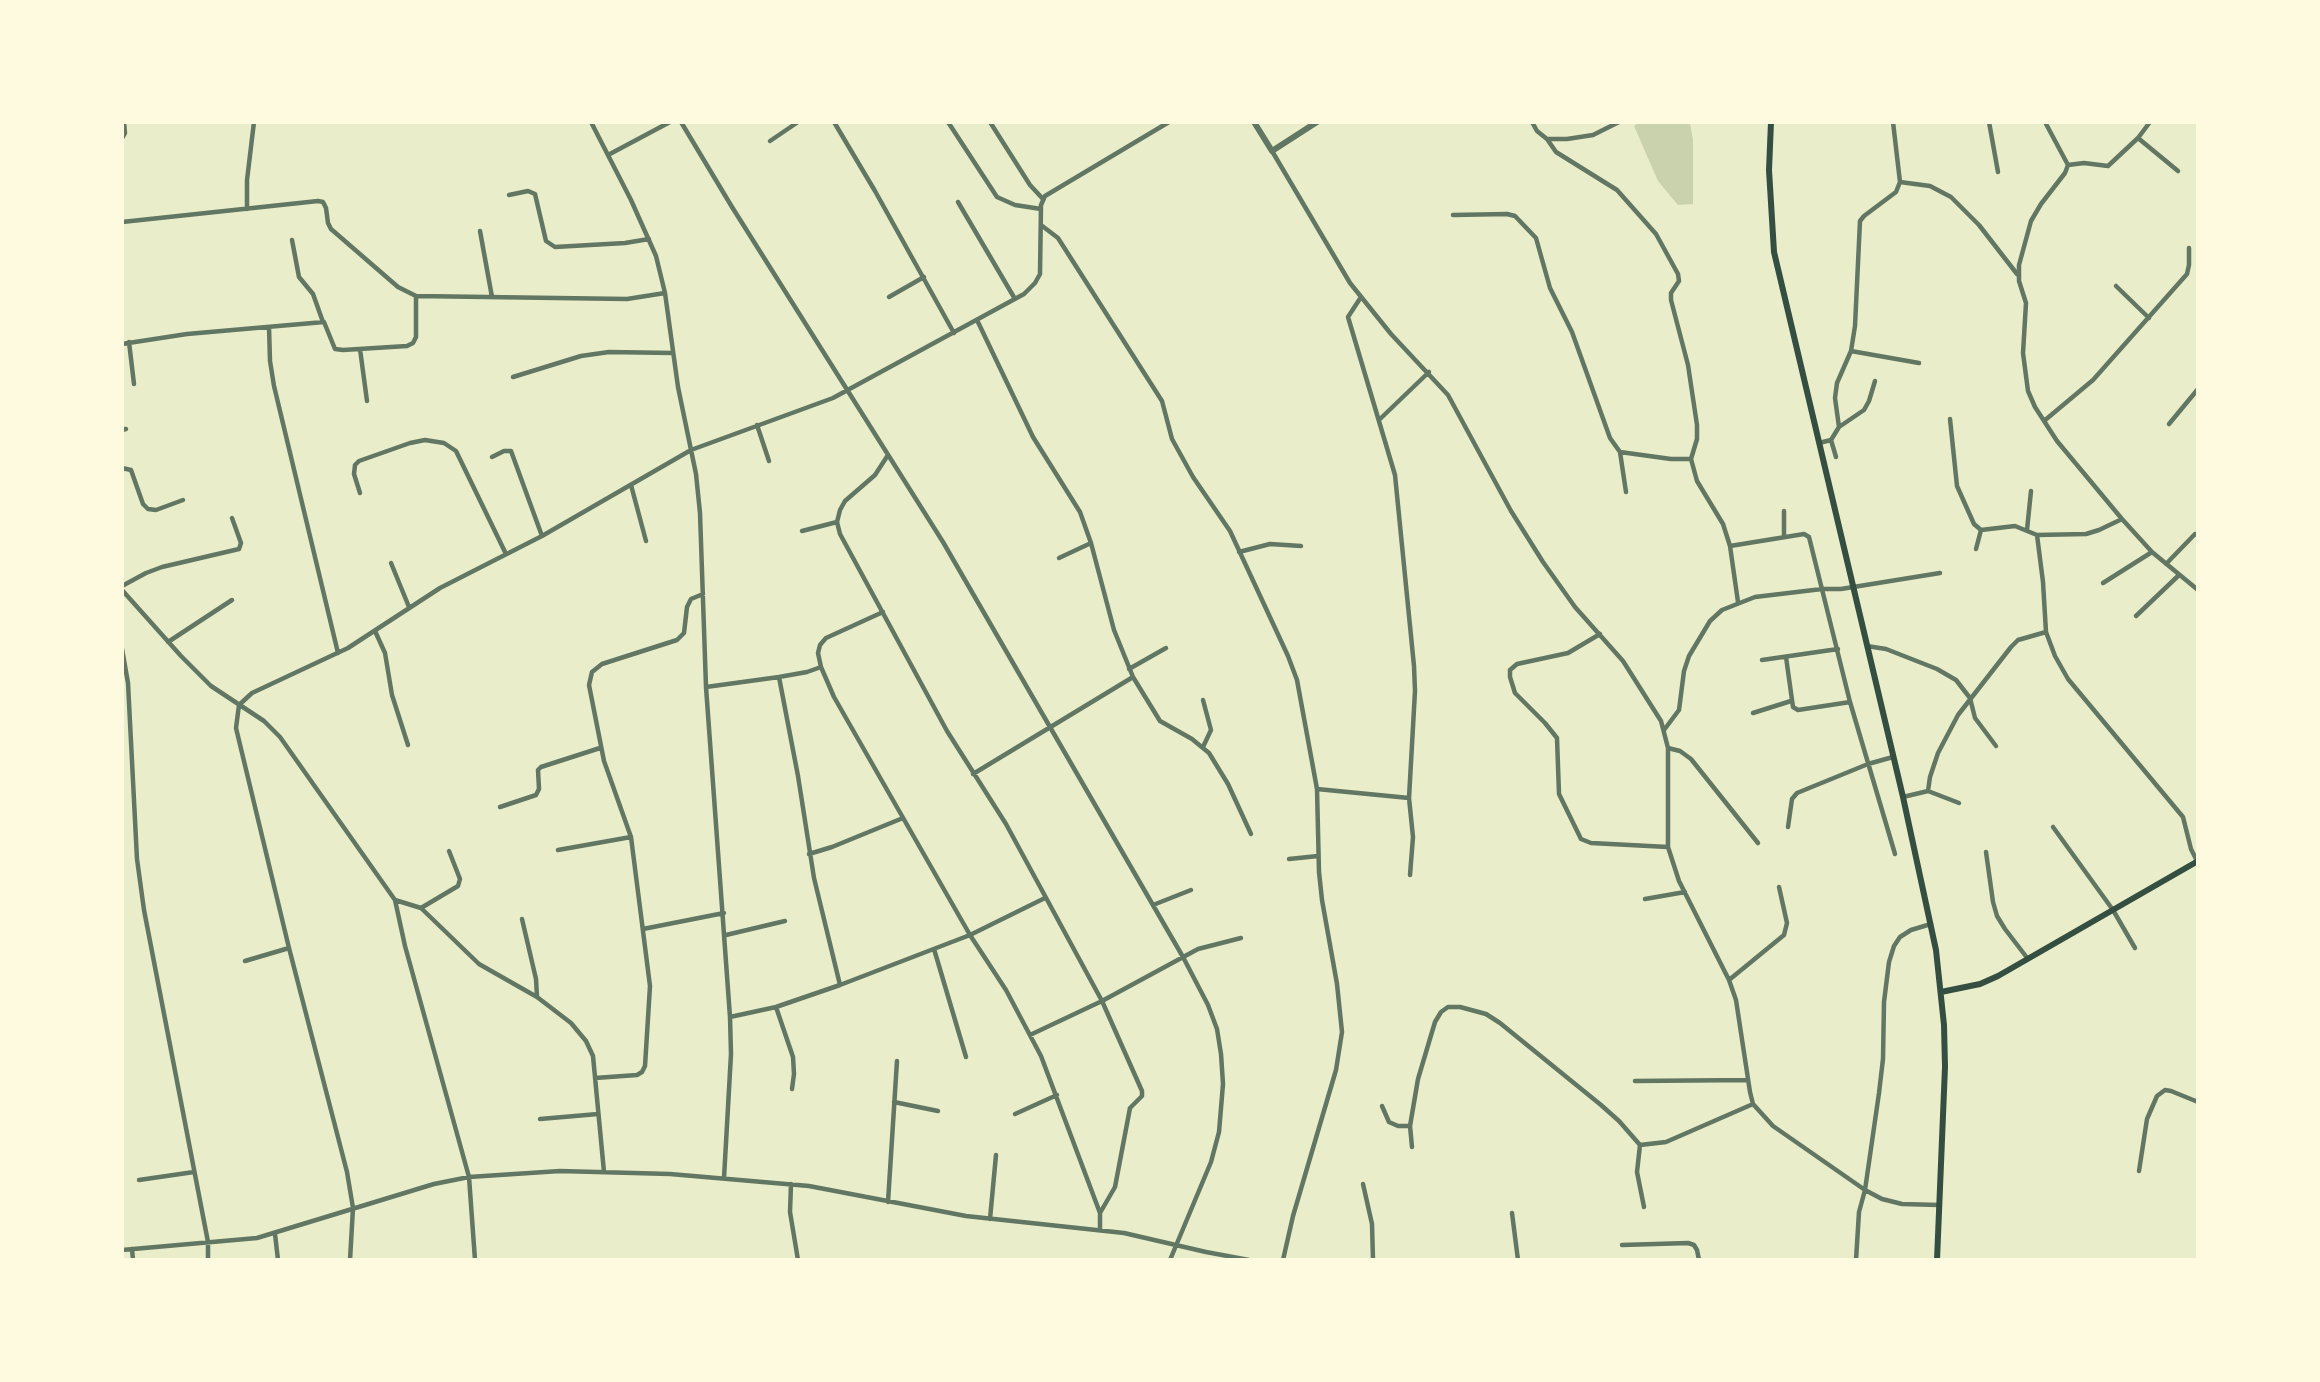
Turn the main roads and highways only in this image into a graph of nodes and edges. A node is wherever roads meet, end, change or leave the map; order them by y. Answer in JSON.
{"nodes":[{"id":1,"x":1771,"y":122,"type":"edge"},
{"id":2,"x":2197,"y":861,"type":"edge"},
{"id":3,"x":1941,"y":992,"type":"junction"},
{"id":4,"x":1937,"y":1259,"type":"edge"}],
"edges":[{"from":1,"to":3,"type":"main road"},
{"from":2,"to":3,"type":"main road"},
{"from":3,"to":4,"type":"main road"}]}
